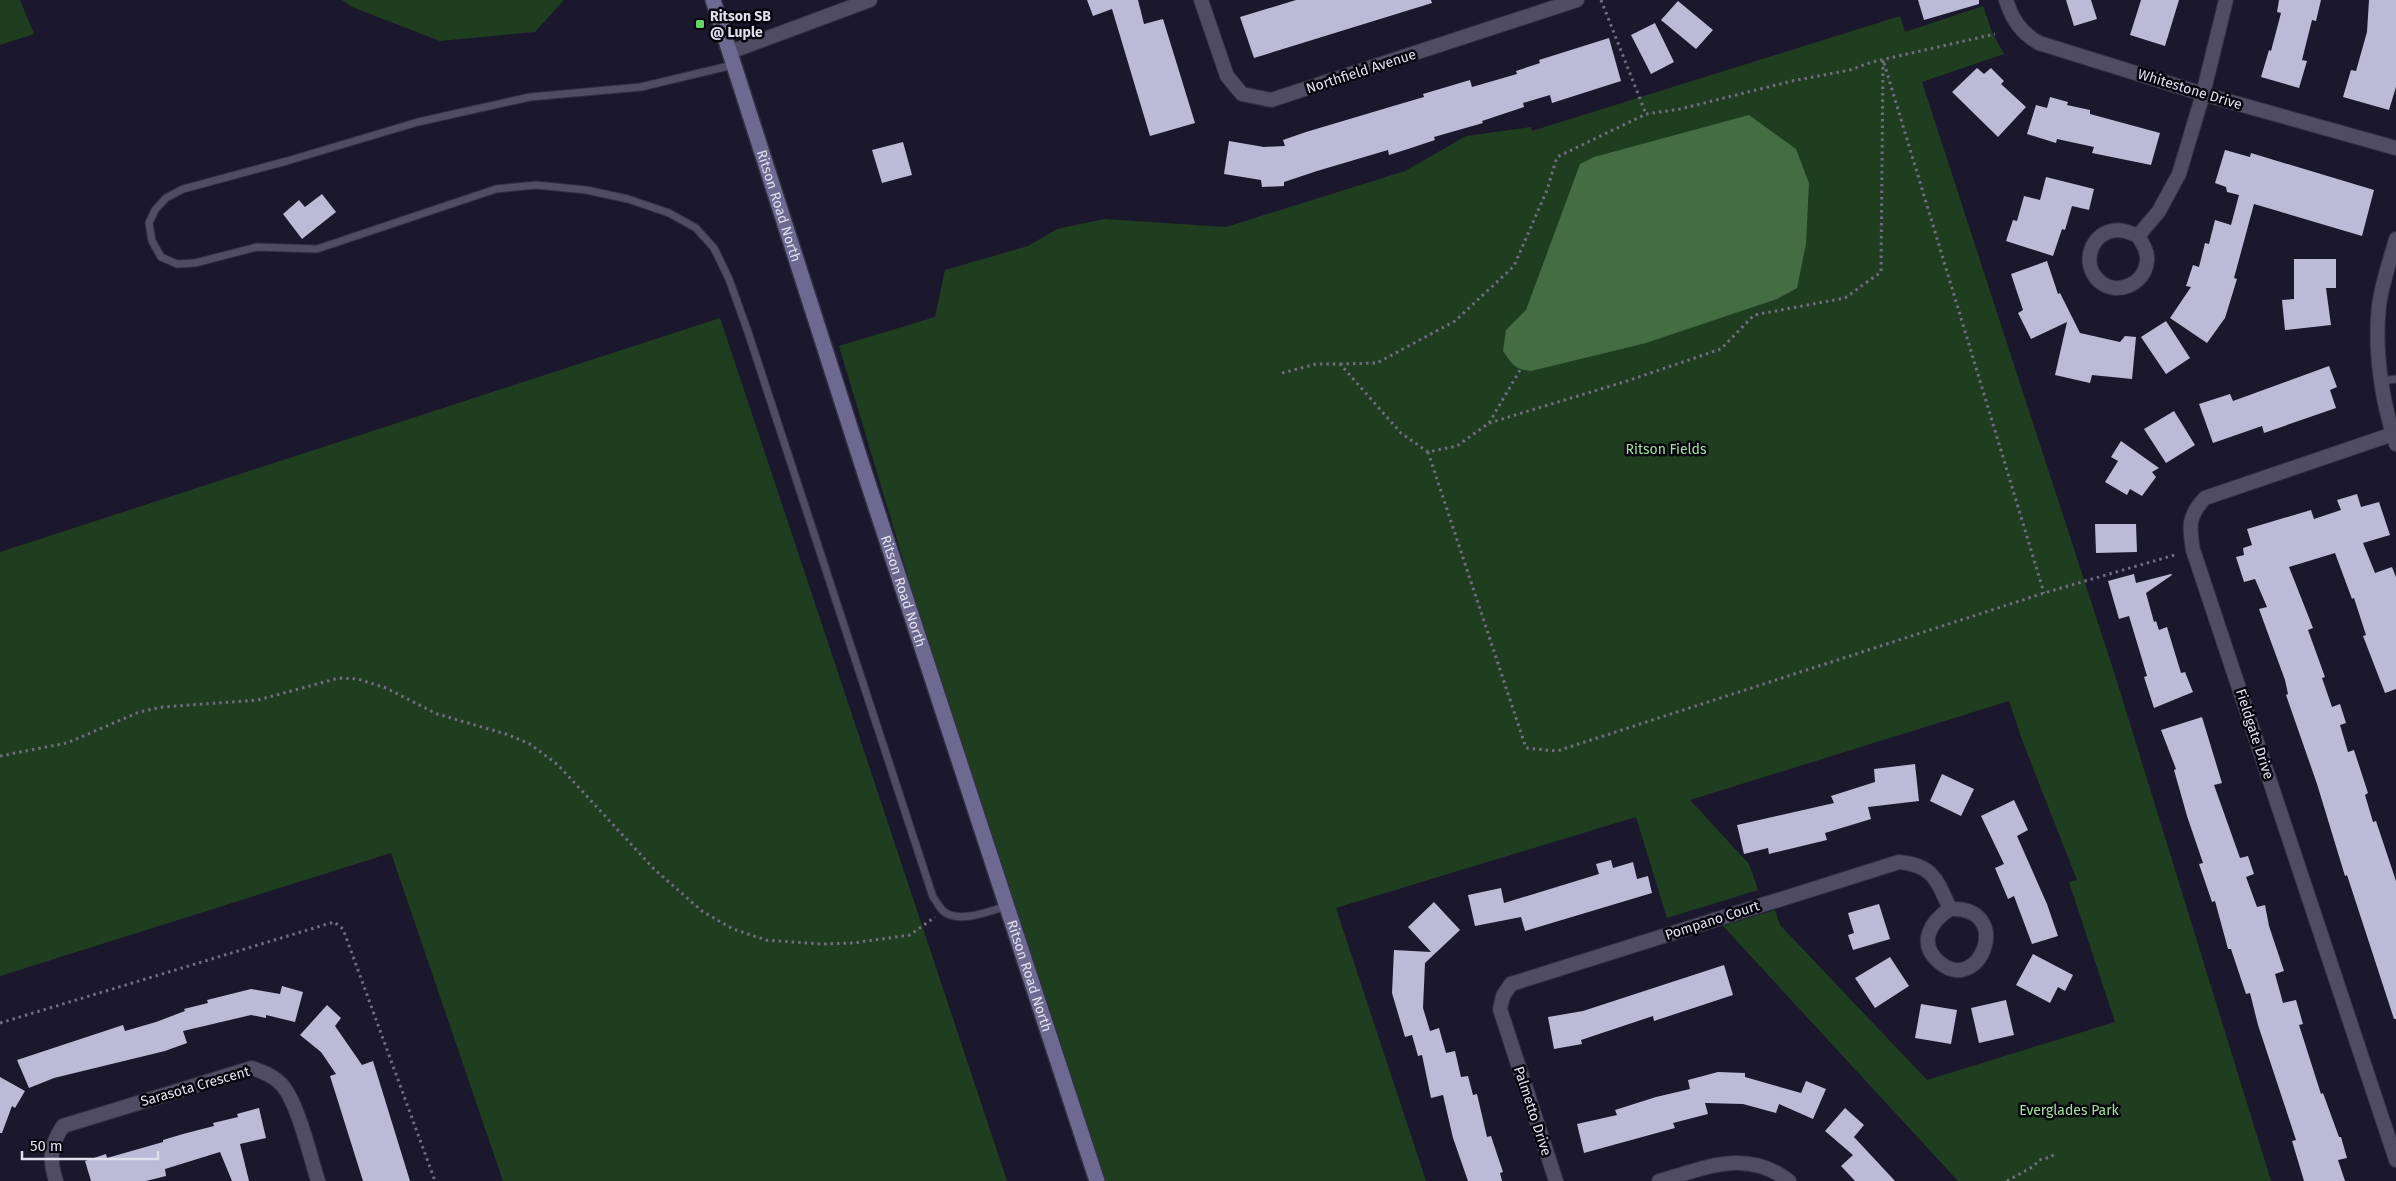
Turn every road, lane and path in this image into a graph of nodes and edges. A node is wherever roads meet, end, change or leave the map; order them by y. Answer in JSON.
{"nodes":[{"id":1,"x":713,"y":0,"type":"edge"},
{"id":2,"x":870,"y":0,"type":"edge"},
{"id":3,"x":1201,"y":0,"type":"edge"},
{"id":4,"x":1577,"y":0,"type":"edge"},
{"id":5,"x":1601,"y":0,"type":"edge"},
{"id":6,"x":2006,"y":0,"type":"edge"},
{"id":7,"x":2226,"y":0,"type":"edge"},
{"id":8,"x":1995,"y":34,"type":"dead end"},
{"id":9,"x":731,"y":58,"type":"junction"},
{"id":10,"x":1883,"y":60,"type":"junction"},
{"id":11,"x":2203,"y":94,"type":"junction"},
{"id":12,"x":1646,"y":114,"type":"junction"},
{"id":13,"x":2396,"y":148,"type":"edge"},
{"id":14,"x":2138,"y":236,"type":"junction"},
{"id":15,"x":2396,"y":238,"type":"edge"},
{"id":16,"x":1340,"y":364,"type":"junction"},
{"id":17,"x":1520,"y":370,"type":"dead end"},
{"id":18,"x":1282,"y":373,"type":"dead end"},
{"id":19,"x":2389,"y":380,"type":"edge"},
{"id":20,"x":1489,"y":423,"type":"junction"},
{"id":21,"x":2394,"y":439,"type":"edge"},
{"id":22,"x":1428,"y":452,"type":"junction"},
{"id":23,"x":2194,"y":550,"type":"junction"},
{"id":24,"x":2044,"y":593,"type":"junction"},
{"id":25,"x":0,"y":756,"type":"edge"},
{"id":26,"x":1007,"y":906,"type":"junction"},
{"id":27,"x":1950,"y":909,"type":"junction"},
{"id":28,"x":943,"y":911,"type":"junction"},
{"id":29,"x":0,"y":1022,"type":"edge"},
{"id":30,"x":1511,"y":1041,"type":"joint"},
{"id":31,"x":2054,"y":1154,"type":"dead end"},
{"id":32,"x":2396,"y":1160,"type":"edge"},
{"id":33,"x":56,"y":1181,"type":"edge"},
{"id":34,"x":318,"y":1181,"type":"edge"},
{"id":35,"x":435,"y":1181,"type":"edge"},
{"id":36,"x":1097,"y":1181,"type":"edge"},
{"id":37,"x":1556,"y":1181,"type":"edge"},
{"id":38,"x":1659,"y":1181,"type":"edge"},
{"id":39,"x":1789,"y":1181,"type":"edge"},
{"id":40,"x":2008,"y":1181,"type":"edge"}],
"edges":[{"from":1,"to":9,"type":"main road","name":"Ritson Road North"},
{"from":2,"to":9,"type":"street"},
{"from":3,"to":4,"type":"street","name":"Northfield Avenue"},
{"from":5,"to":12,"type":"path"},
{"from":6,"to":11,"type":"street","name":"Whitestone Drive"},
{"from":7,"to":11,"type":"street"},
{"from":8,"to":10,"type":"path"},
{"from":9,"to":26,"type":"main road","name":"Ritson Road North"},
{"from":9,"to":28,"type":"lane"},
{"from":10,"to":12,"type":"path"},
{"from":10,"to":20,"type":"path"},
{"from":10,"to":24,"type":"path"},
{"from":11,"to":13,"type":"street","name":"Whitestone Drive"},
{"from":11,"to":14,"type":"street"},
{"from":12,"to":16,"type":"path"},
{"from":14,"to":14,"type":"street"},
{"from":15,"to":19,"type":"street"},
{"from":16,"to":18,"type":"path"},
{"from":16,"to":22,"type":"path"},
{"from":17,"to":20,"type":"path"},
{"from":19,"to":21,"type":"street"},
{"from":20,"to":22,"type":"path"},
{"from":21,"to":23,"type":"street","name":"Fieldgate Drive"},
{"from":22,"to":24,"type":"path"},
{"from":23,"to":24,"type":"path"},
{"from":23,"to":32,"type":"street","name":"Fieldgate Drive"},
{"from":25,"to":28,"type":"path"},
{"from":26,"to":28,"type":"lane"},
{"from":26,"to":36,"type":"main road","name":"Ritson Road North"},
{"from":27,"to":27,"type":"street"},
{"from":27,"to":30,"type":"street","name":"Pompano Court"},
{"from":29,"to":35,"type":"path"},
{"from":30,"to":37,"type":"street","name":"Palmetto Drive"},
{"from":31,"to":40,"type":"path"},
{"from":33,"to":34,"type":"street","name":"Sarasota Crescent"},
{"from":38,"to":39,"type":"street"}]}
